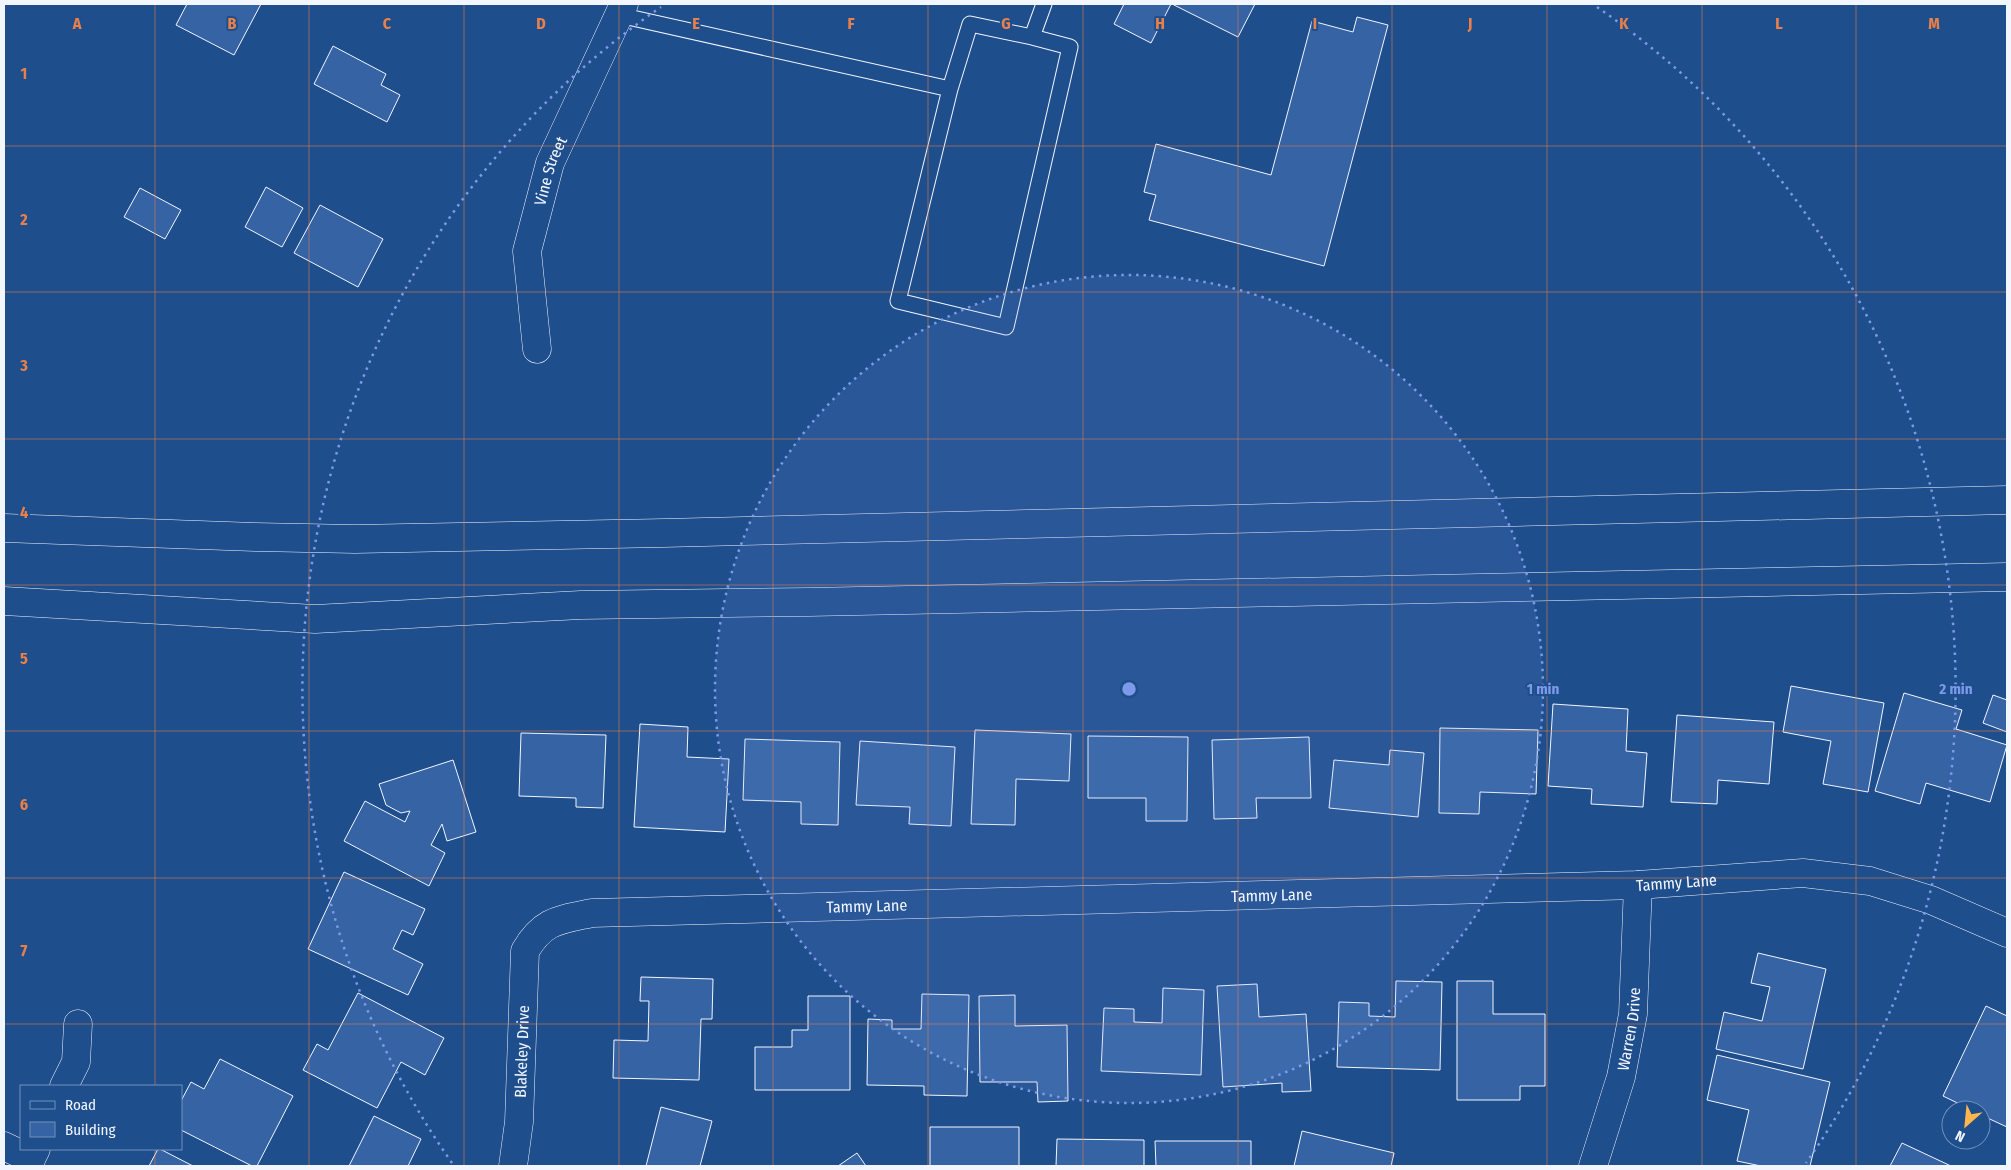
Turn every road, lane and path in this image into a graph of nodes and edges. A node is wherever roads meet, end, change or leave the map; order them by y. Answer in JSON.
{"nodes":[{"id":1,"x":1044,"y":4,"type":"edge"},
{"id":2,"x":622,"y":9,"type":"edge"},
{"id":3,"x":1032,"y":37,"type":"junction"},
{"id":4,"x":950,"y":89,"type":"junction"},
{"id":5,"x":537,"y":349,"type":"dead end"},
{"id":6,"x":2007,"y":500,"type":"edge"},
{"id":7,"x":4,"y":528,"type":"edge"},
{"id":8,"x":2007,"y":577,"type":"edge"},
{"id":9,"x":4,"y":601,"type":"edge"},
{"id":10,"x":1638,"y":885,"type":"junction"},
{"id":11,"x":2007,"y":933,"type":"edge"},
{"id":12,"x":533,"y":937,"type":"joint"},
{"id":13,"x":78,"y":1024,"type":"dead end"},
{"id":14,"x":64,"y":1085,"type":"edge"},
{"id":15,"x":4,"y":1146,"type":"edge"},
{"id":16,"x":31,"y":1158,"type":"edge"},
{"id":17,"x":513,"y":1166,"type":"edge"},
{"id":18,"x":1593,"y":1166,"type":"edge"}],
"edges":[{"from":1,"to":3,"type":"lane"},
{"from":2,"to":4,"type":"lane"},
{"from":2,"to":5,"type":"main road","name":"Vine Street"},
{"from":3,"to":4,"type":"lane"},
{"from":3,"to":4,"type":"lane"},
{"from":6,"to":7,"type":"main road"},
{"from":8,"to":9,"type":"main road"},
{"from":10,"to":11,"type":"main road","name":"Tammy Lane"},
{"from":10,"to":12,"type":"main road","name":"Tammy Lane"},
{"from":10,"to":18,"type":"main road","name":"Warren Drive"},
{"from":12,"to":17,"type":"main road","name":"Blakeley Drive"},
{"from":13,"to":14,"type":"main road"},
{"from":15,"to":16,"type":"main road"}]}
